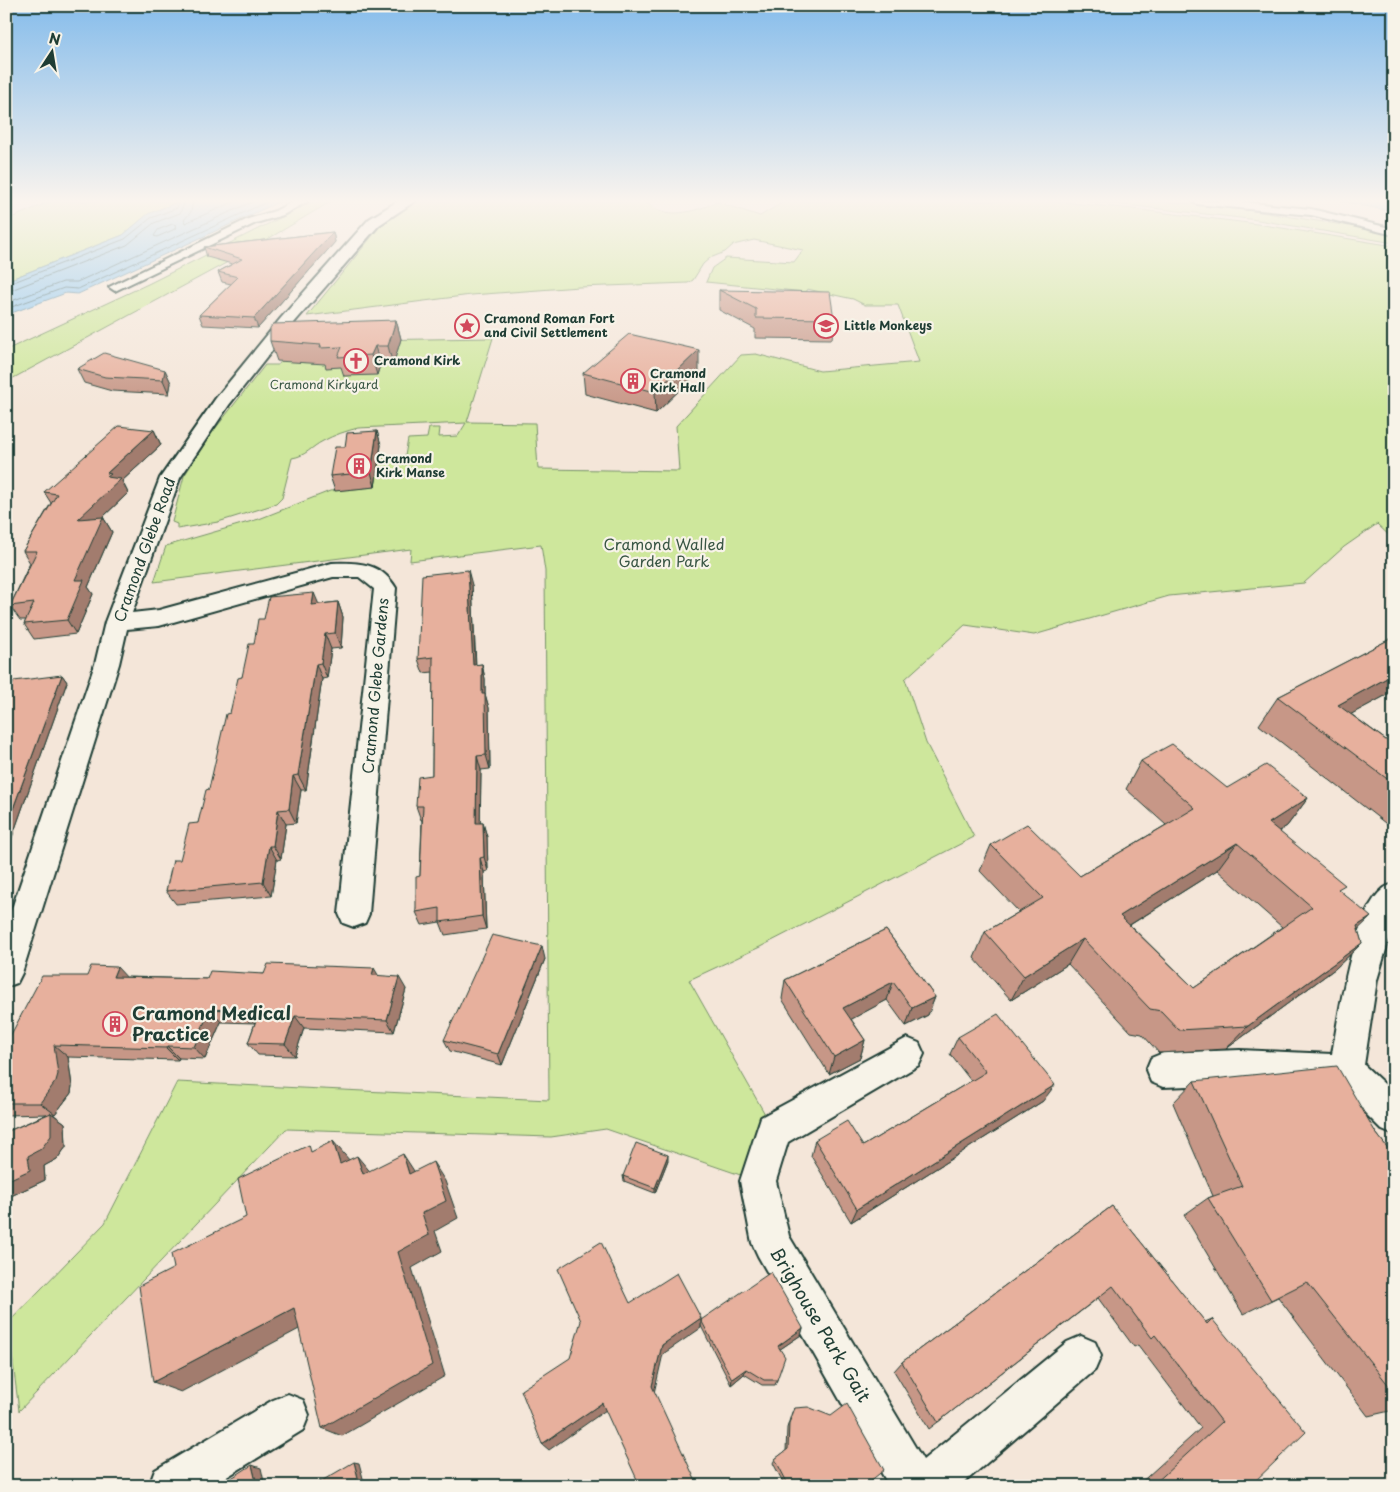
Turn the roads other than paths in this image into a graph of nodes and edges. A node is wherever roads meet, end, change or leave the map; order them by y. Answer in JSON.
{"nodes":[{"id":1,"x":149,"y":271,"type":"edge"},
{"id":2,"x":332,"y":271,"type":"edge"},
{"id":3,"x":115,"y":287,"type":"dead end"},
{"id":4,"x":117,"y":622,"type":"junction"},
{"id":5,"x":1394,"y":897,"type":"edge"},
{"id":6,"x":354,"y":914,"type":"dead end"},
{"id":7,"x":6,"y":974,"type":"edge"},
{"id":8,"x":907,"y":1054,"type":"dead end"},
{"id":9,"x":1163,"y":1070,"type":"dead end"},
{"id":10,"x":1346,"y":1071,"type":"junction"},
{"id":11,"x":1394,"y":1118,"type":"edge"},
{"id":12,"x":1081,"y":1356,"type":"dead end"},
{"id":13,"x":288,"y":1415,"type":"dead end"},
{"id":14,"x":171,"y":1486,"type":"edge"},
{"id":15,"x":914,"y":1486,"type":"edge"},
{"id":16,"x":926,"y":1486,"type":"edge"}],
"edges":[{"from":1,"to":3,"type":"street"},
{"from":2,"to":4,"type":"street","name":"Cramond Glebe Road"},
{"from":4,"to":6,"type":"street","name":"Cramond Glebe Gardens"},
{"from":4,"to":7,"type":"street","name":"Cramond Glebe Road"},
{"from":5,"to":10,"type":"street"},
{"from":8,"to":15,"type":"street","name":"Brighouse Park Gait"},
{"from":9,"to":10,"type":"street"},
{"from":10,"to":11,"type":"street"},
{"from":12,"to":16,"type":"street"},
{"from":13,"to":14,"type":"street"}]}
